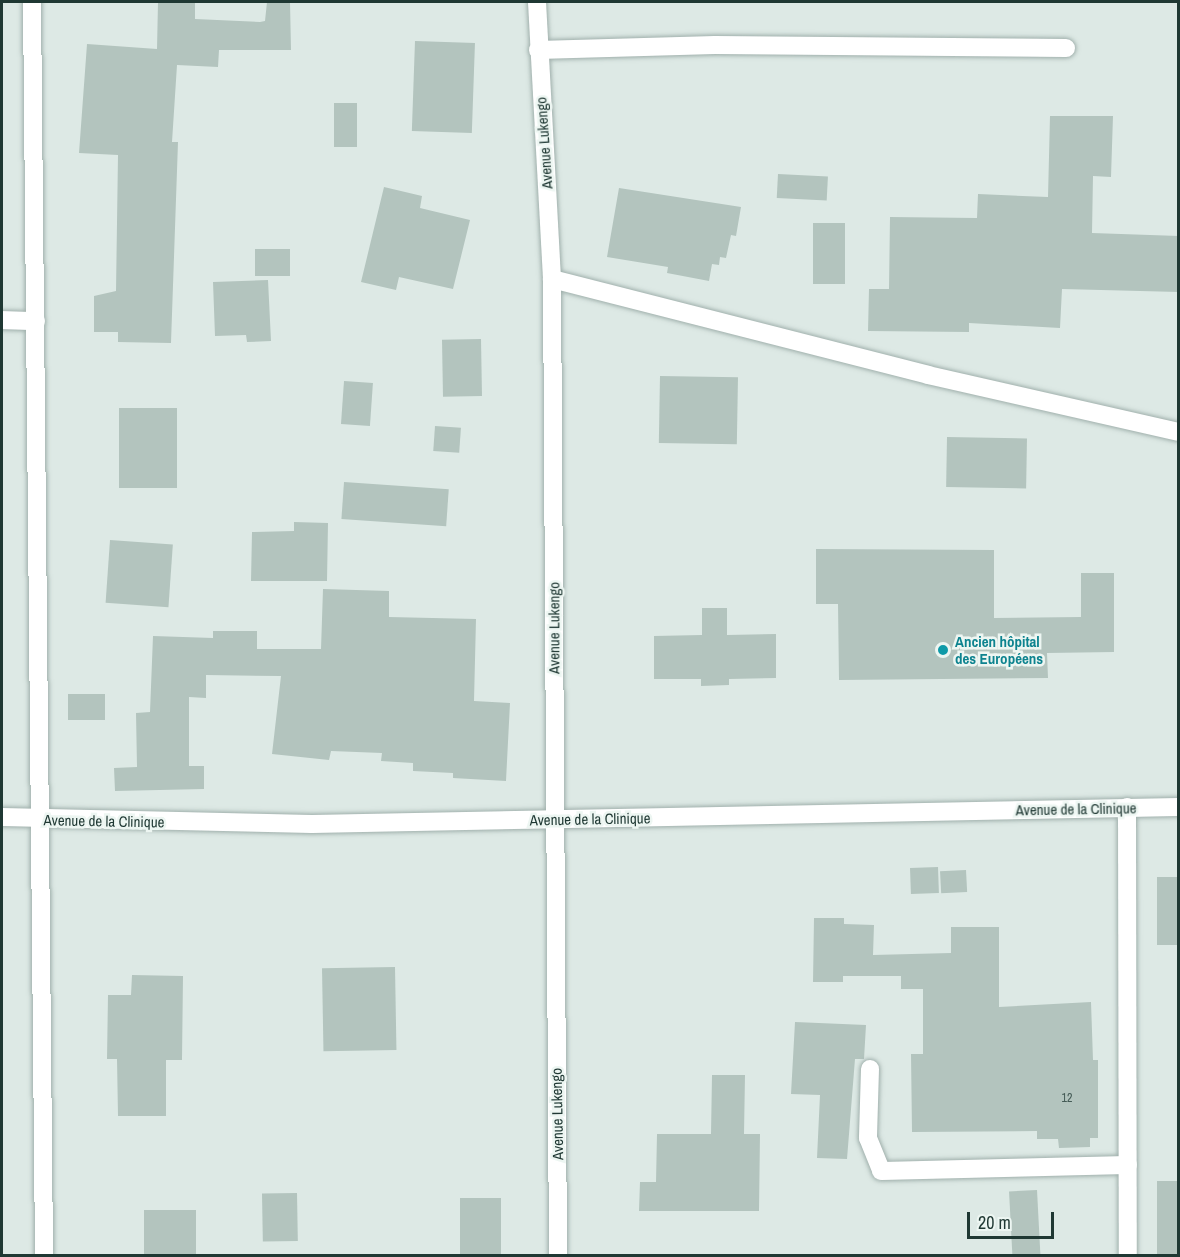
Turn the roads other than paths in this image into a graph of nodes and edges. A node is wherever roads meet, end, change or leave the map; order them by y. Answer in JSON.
{"nodes":[{"id":1,"x":32,"y":2,"type":"edge"},
{"id":2,"x":537,"y":2,"type":"edge"},
{"id":3,"x":1066,"y":48,"type":"dead end"},
{"id":4,"x":538,"y":50,"type":"junction"},
{"id":5,"x":552,"y":279,"type":"junction"},
{"id":6,"x":2,"y":320,"type":"edge"},
{"id":7,"x":36,"y":321,"type":"junction"},
{"id":8,"x":1179,"y":432,"type":"edge"},
{"id":9,"x":1126,"y":807,"type":"junction"},
{"id":10,"x":1179,"y":807,"type":"edge"},
{"id":11,"x":2,"y":817,"type":"edge"},
{"id":12,"x":554,"y":819,"type":"junction"},
{"id":13,"x":39,"y":821,"type":"junction"},
{"id":14,"x":870,"y":1069,"type":"dead end"},
{"id":15,"x":1128,"y":1165,"type":"junction"},
{"id":16,"x":44,"y":1256,"type":"edge"},
{"id":17,"x":558,"y":1256,"type":"edge"},
{"id":18,"x":1128,"y":1256,"type":"edge"}],
"edges":[{"from":1,"to":7,"type":"street"},
{"from":2,"to":4,"type":"street","name":"Avenue Lukengo"},
{"from":3,"to":4,"type":"street"},
{"from":4,"to":5,"type":"street","name":"Avenue Lukengo"},
{"from":5,"to":8,"type":"street"},
{"from":5,"to":12,"type":"street","name":"Avenue Lukengo"},
{"from":6,"to":7,"type":"street"},
{"from":7,"to":13,"type":"street"},
{"from":9,"to":10,"type":"street","name":"Avenue de la Clinique"},
{"from":9,"to":12,"type":"street","name":"Avenue de la Clinique"},
{"from":9,"to":15,"type":"street"},
{"from":11,"to":13,"type":"street","name":"Avenue de la Clinique"},
{"from":12,"to":13,"type":"street","name":"Avenue de la Clinique"},
{"from":12,"to":17,"type":"street","name":"Avenue Lukengo"},
{"from":13,"to":16,"type":"street"},
{"from":14,"to":15,"type":"street"},
{"from":15,"to":18,"type":"street"}]}
